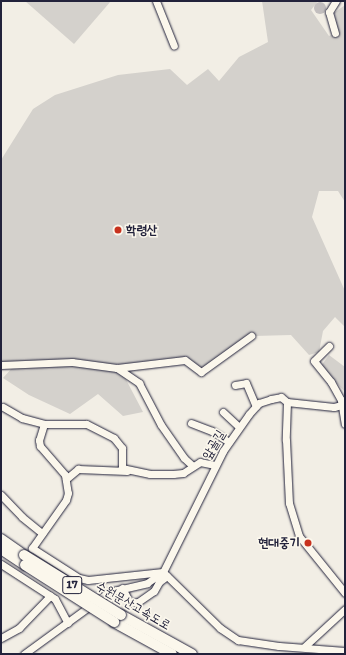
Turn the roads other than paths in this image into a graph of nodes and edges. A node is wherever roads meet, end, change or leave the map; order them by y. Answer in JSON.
{"nodes":[{"id":1,"x":156,"y":1,"type":"edge"},
{"id":2,"x":336,"y":1,"type":"edge"},
{"id":3,"x":335,"y":33,"type":"dead end"},
{"id":4,"x":174,"y":46,"type":"dead end"},
{"id":5,"x":251,"y":336,"type":"dead end"},
{"id":6,"x":329,"y":346,"type":"dead end"},
{"id":7,"x":1,"y":365,"type":"edge"},
{"id":8,"x":117,"y":368,"type":"junction"},
{"id":9,"x":235,"y":385,"type":"dead end"},
{"id":10,"x":287,"y":402,"type":"junction"},
{"id":11,"x":344,"y":405,"type":"edge"},
{"id":12,"x":256,"y":406,"type":"junction"},
{"id":13,"x":3,"y":407,"type":"dead end"},
{"id":14,"x":223,"y":412,"type":"dead end"},
{"id":15,"x":191,"y":423,"type":"dead end"},
{"id":16,"x":44,"y":424,"type":"junction"},
{"id":17,"x":345,"y":424,"type":"edge"},
{"id":18,"x":239,"y":427,"type":"junction"},
{"id":19,"x":229,"y":442,"type":"junction"},
{"id":20,"x":215,"y":465,"type":"junction"},
{"id":21,"x":193,"y":466,"type":"junction"},
{"id":22,"x":139,"y":472,"type":"junction"},
{"id":23,"x":66,"y":479,"type":"junction"},
{"id":24,"x":1,"y":495,"type":"edge"},
{"id":25,"x":42,"y":533,"type":"junction"},
{"id":26,"x":1,"y":539,"type":"edge"},
{"id":27,"x":1,"y":549,"type":"edge"},
{"id":28,"x":1,"y":564,"type":"edge"},
{"id":29,"x":165,"y":574,"type":"junction"},
{"id":30,"x":122,"y":588,"type":"junction"},
{"id":31,"x":345,"y":593,"type":"edge"},
{"id":32,"x":50,"y":596,"type":"junction"},
{"id":33,"x":345,"y":609,"type":"edge"},
{"id":34,"x":118,"y":618,"type":"junction"},
{"id":35,"x":68,"y":623,"type":"junction"},
{"id":36,"x":1,"y":638,"type":"edge"},
{"id":37,"x":304,"y":647,"type":"junction"},
{"id":38,"x":345,"y":651,"type":"edge"},
{"id":39,"x":24,"y":654,"type":"edge"},
{"id":40,"x":172,"y":654,"type":"edge"},
{"id":41,"x":192,"y":654,"type":"edge"}],
"edges":[{"from":1,"to":4,"type":"street"},
{"from":2,"to":3,"type":"street"},
{"from":5,"to":8,"type":"street"},
{"from":6,"to":11,"type":"street"},
{"from":7,"to":8,"type":"street"},
{"from":8,"to":21,"type":"street"},
{"from":9,"to":12,"type":"street"},
{"from":10,"to":11,"type":"street"},
{"from":10,"to":12,"type":"street"},
{"from":10,"to":31,"type":"street"},
{"from":11,"to":17,"type":"street"},
{"from":12,"to":18,"type":"street","name":"앞골길"},
{"from":13,"to":16,"type":"street"},
{"from":14,"to":18,"type":"street"},
{"from":15,"to":19,"type":"street"},
{"from":16,"to":22,"type":"street"},
{"from":16,"to":23,"type":"street"},
{"from":18,"to":19,"type":"street","name":"앞골길"},
{"from":19,"to":20,"type":"street","name":"앞골길"},
{"from":20,"to":21,"type":"street"},
{"from":20,"to":29,"type":"street","name":"앞골길"},
{"from":21,"to":22,"type":"street"},
{"from":22,"to":23,"type":"street"},
{"from":23,"to":25,"type":"street"},
{"from":24,"to":25,"type":"street"},
{"from":25,"to":29,"type":"street"},
{"from":26,"to":34,"type":"highway","name":"수원문산고속도로","number":"17","bridge":true},
{"from":27,"to":34,"type":"highway","name":"수원문산고속도로","number":"17","bridge":true},
{"from":28,"to":32,"type":"street"},
{"from":29,"to":30,"type":"street"},
{"from":29,"to":30,"type":"street","name":"앞골길"},
{"from":29,"to":37,"type":"street"},
{"from":30,"to":35,"type":"street"},
{"from":32,"to":35,"type":"street"},
{"from":32,"to":36,"type":"street"},
{"from":33,"to":37,"type":"street"},
{"from":34,"to":40,"type":"highway","name":"수원문산고속도로","number":"17"},
{"from":34,"to":41,"type":"highway","name":"수원문산고속도로","number":"17"},
{"from":35,"to":39,"type":"street"},
{"from":37,"to":38,"type":"street"}]}
